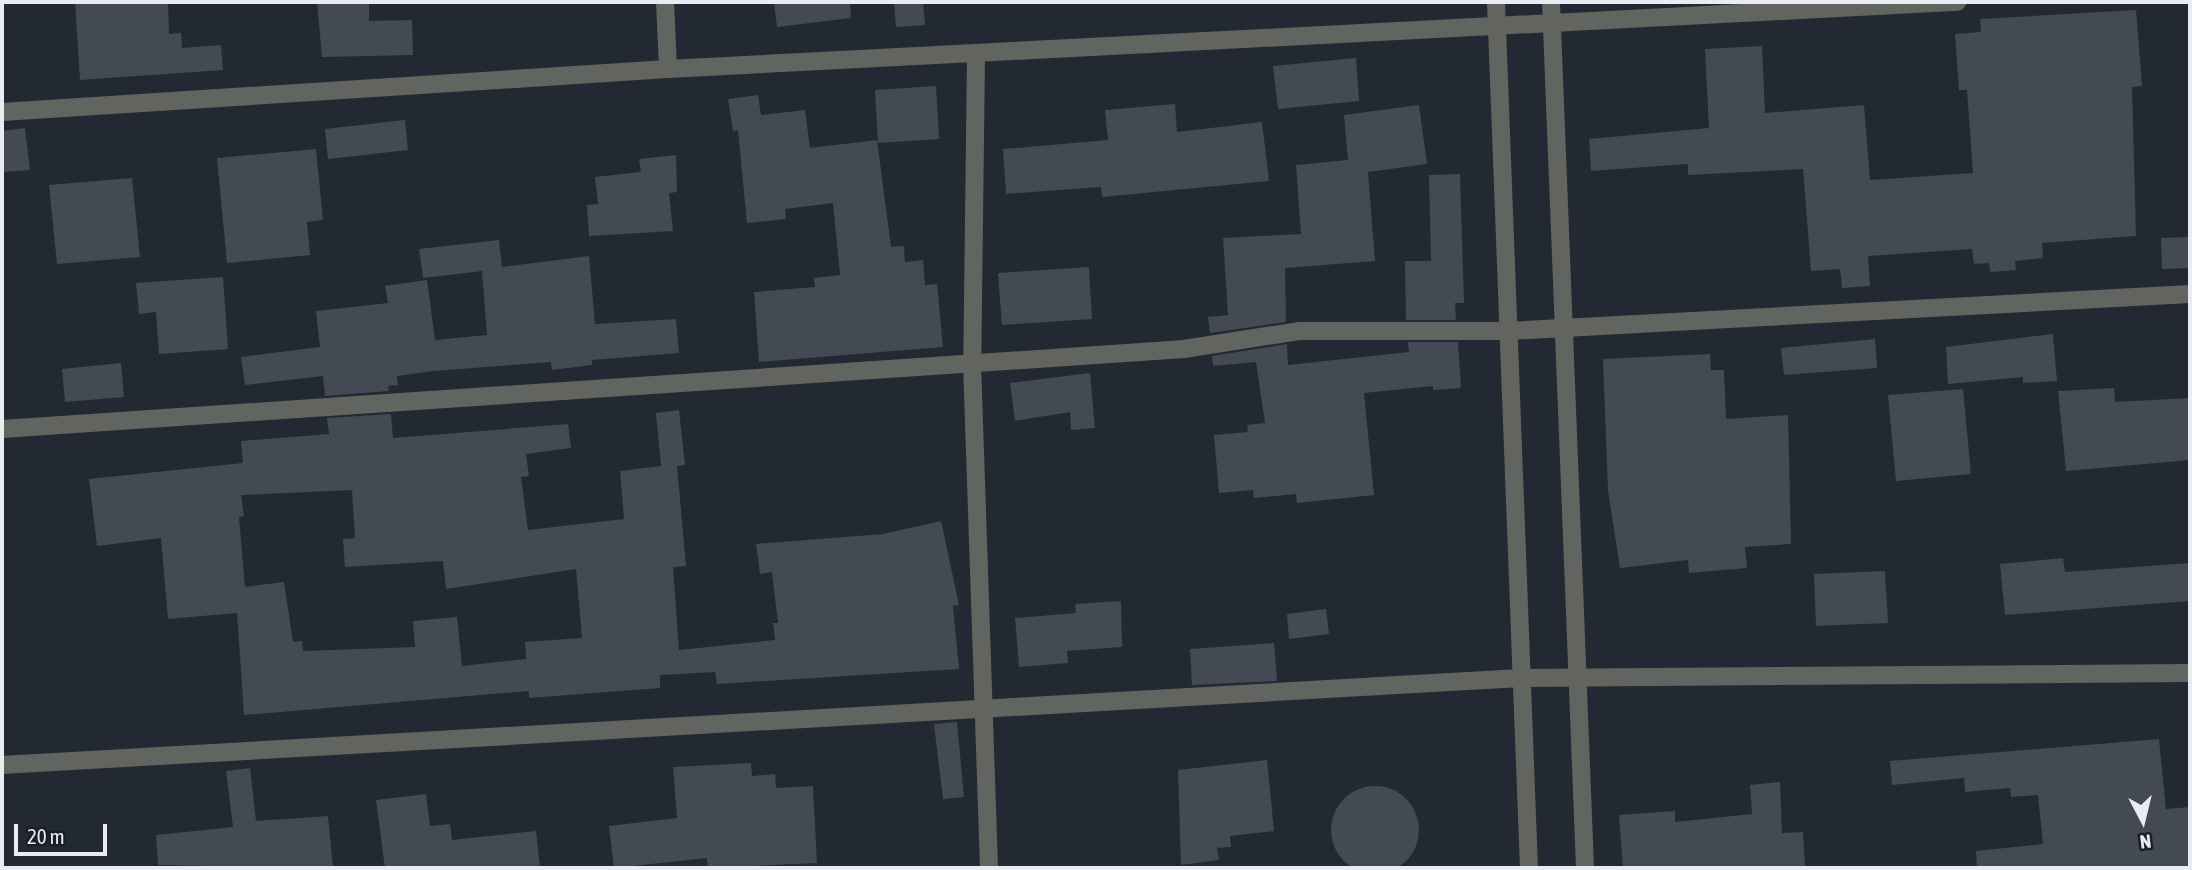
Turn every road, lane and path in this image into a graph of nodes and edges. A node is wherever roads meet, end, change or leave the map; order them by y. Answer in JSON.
{"nodes":[{"id":1,"x":665,"y":2,"type":"edge"},
{"id":2,"x":1496,"y":2,"type":"edge"},
{"id":3,"x":1551,"y":2,"type":"edge"},
{"id":4,"x":1957,"y":2,"type":"edge"},
{"id":5,"x":1552,"y":21,"type":"junction"},
{"id":6,"x":1496,"y":23,"type":"junction"},
{"id":7,"x":976,"y":56,"type":"junction"},
{"id":8,"x":668,"y":69,"type":"junction"},
{"id":9,"x":2,"y":112,"type":"edge"},
{"id":10,"x":2190,"y":294,"type":"edge"},
{"id":11,"x":1564,"y":327,"type":"junction"},
{"id":12,"x":1508,"y":331,"type":"junction"},
{"id":13,"x":972,"y":363,"type":"junction"},
{"id":14,"x":2,"y":429,"type":"edge"},
{"id":15,"x":2190,"y":673,"type":"edge"},
{"id":16,"x":1578,"y":677,"type":"junction"},
{"id":17,"x":1521,"y":678,"type":"junction"},
{"id":18,"x":987,"y":707,"type":"junction"},
{"id":19,"x":2,"y":765,"type":"edge"},
{"id":20,"x":989,"y":868,"type":"edge"},
{"id":21,"x":1529,"y":868,"type":"edge"},
{"id":22,"x":1585,"y":868,"type":"edge"}],
"edges":[{"from":1,"to":8,"type":"street"},
{"from":2,"to":6,"type":"street"},
{"from":3,"to":5,"type":"street"},
{"from":4,"to":5,"type":"street"},
{"from":5,"to":6,"type":"street"},
{"from":5,"to":11,"type":"street"},
{"from":6,"to":7,"type":"street"},
{"from":6,"to":12,"type":"street"},
{"from":7,"to":8,"type":"street"},
{"from":7,"to":13,"type":"street"},
{"from":8,"to":9,"type":"street"},
{"from":10,"to":11,"type":"street"},
{"from":11,"to":12,"type":"street"},
{"from":11,"to":16,"type":"street"},
{"from":12,"to":13,"type":"street"},
{"from":12,"to":17,"type":"street"},
{"from":13,"to":14,"type":"street"},
{"from":13,"to":18,"type":"street"},
{"from":15,"to":16,"type":"street"},
{"from":16,"to":17,"type":"street"},
{"from":16,"to":22,"type":"street"},
{"from":17,"to":18,"type":"street"},
{"from":17,"to":21,"type":"street"},
{"from":18,"to":19,"type":"street"},
{"from":18,"to":20,"type":"street"}]}
